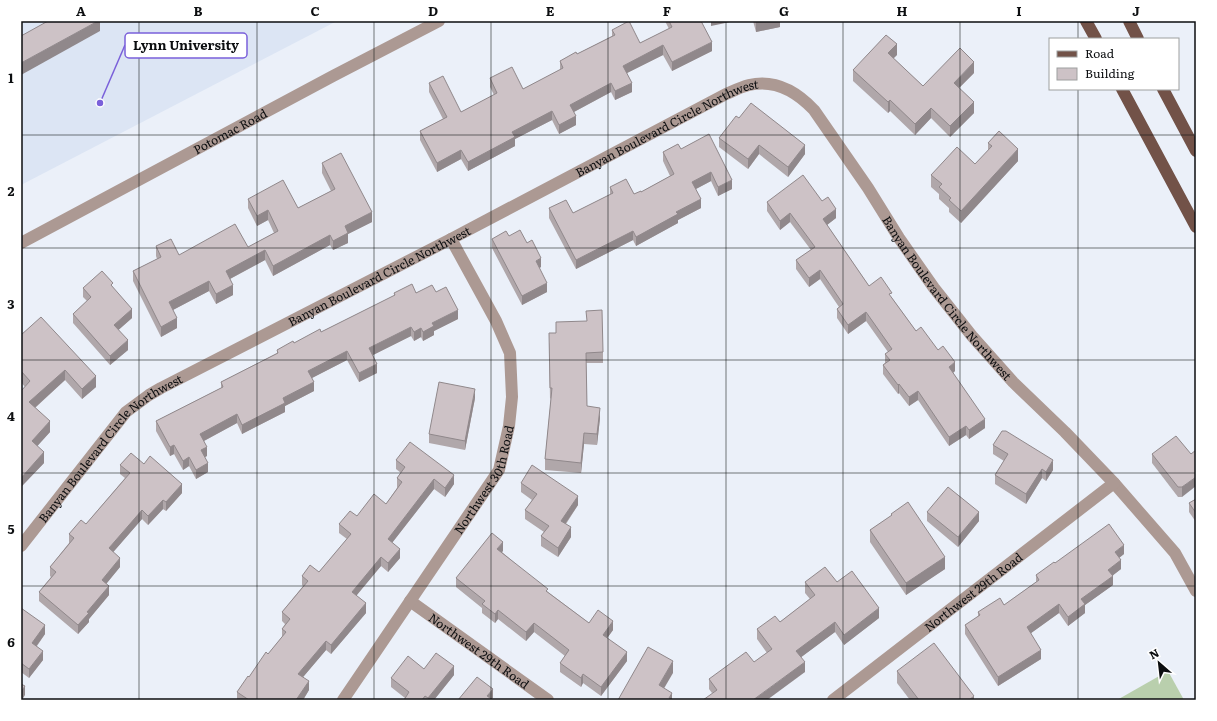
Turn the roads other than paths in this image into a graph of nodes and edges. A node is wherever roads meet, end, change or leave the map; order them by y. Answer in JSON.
{"nodes":[{"id":1,"x":440,"y":21,"type":"edge"},
{"id":2,"x":1086,"y":21,"type":"edge"},
{"id":3,"x":1129,"y":21,"type":"edge"},
{"id":4,"x":1095,"y":38,"type":"edge"},
{"id":5,"x":1138,"y":38,"type":"edge"},
{"id":6,"x":1123,"y":90,"type":"edge"},
{"id":7,"x":1165,"y":90,"type":"edge"},
{"id":8,"x":1196,"y":151,"type":"edge"},
{"id":9,"x":1196,"y":227,"type":"edge"},
{"id":10,"x":451,"y":239,"type":"junction"},
{"id":11,"x":21,"y":243,"type":"edge"},
{"id":12,"x":1114,"y":482,"type":"junction"},
{"id":13,"x":21,"y":546,"type":"edge"},
{"id":14,"x":1196,"y":591,"type":"edge"},
{"id":15,"x":410,"y":601,"type":"junction"},
{"id":16,"x":343,"y":700,"type":"edge"},
{"id":17,"x":548,"y":700,"type":"edge"},
{"id":18,"x":833,"y":700,"type":"edge"}],
"edges":[{"from":1,"to":11,"type":"street","name":"Potomac Road"},
{"from":2,"to":4,"type":"main road"},
{"from":3,"to":5,"type":"main road"},
{"from":6,"to":9,"type":"main road"},
{"from":7,"to":8,"type":"main road"},
{"from":10,"to":12,"type":"street","name":"Banyan Boulevard Circle Northwest"},
{"from":10,"to":13,"type":"street","name":"Banyan Boulevard Circle Northwest"},
{"from":10,"to":15,"type":"street","name":"Northwest 30th Road"},
{"from":12,"to":14,"type":"street","name":"Banyan Boulevard Circle Northwest"},
{"from":12,"to":18,"type":"street","name":"Northwest 29th Road"},
{"from":15,"to":16,"type":"street","name":"Northwest 30th Road"},
{"from":15,"to":17,"type":"street","name":"Northwest 29th Road"}]}
